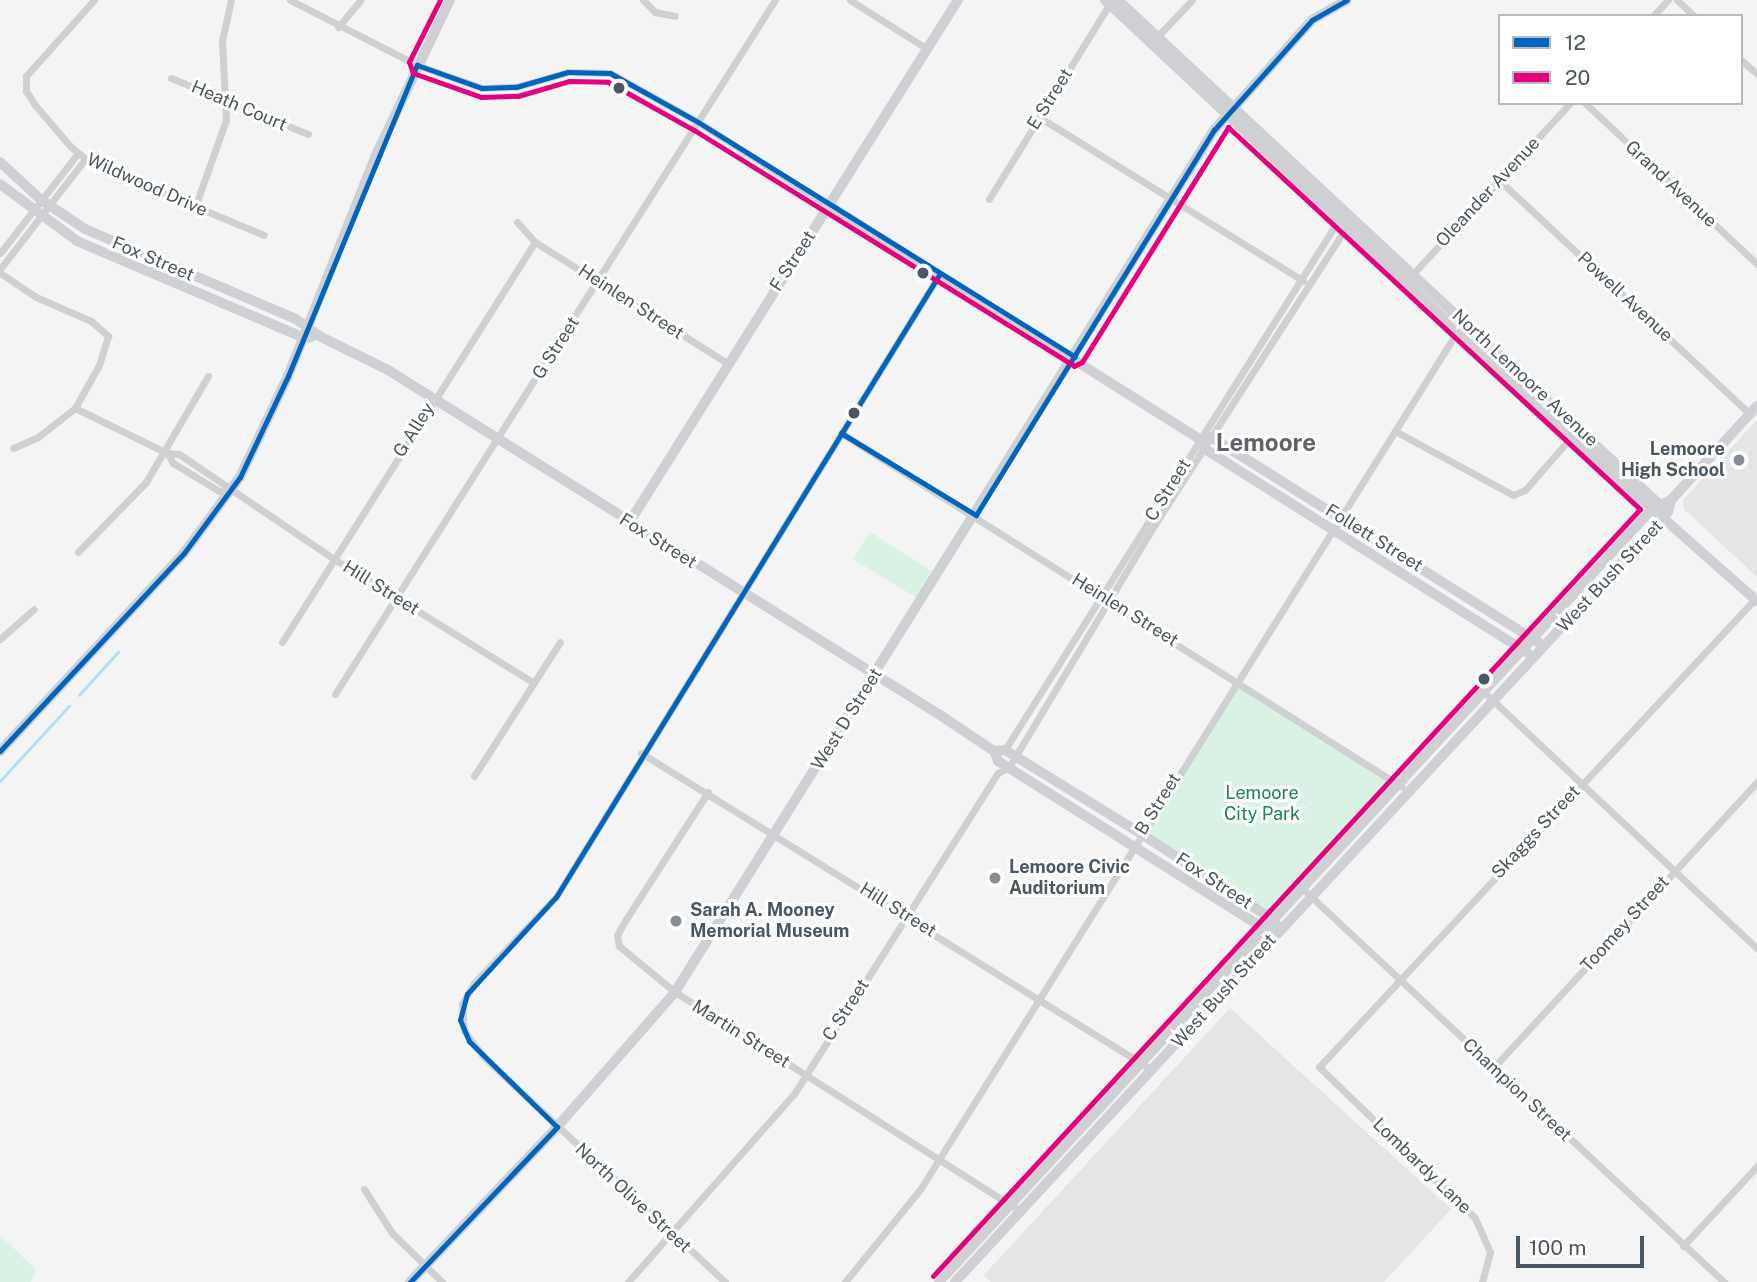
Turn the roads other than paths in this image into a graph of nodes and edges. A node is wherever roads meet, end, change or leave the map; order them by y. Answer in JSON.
{"nodes":[{"id":1,"x":94,"y":0,"type":"edge"},
{"id":2,"x":231,"y":0,"type":"edge"},
{"id":3,"x":290,"y":0,"type":"edge"},
{"id":4,"x":361,"y":0,"type":"edge"},
{"id":5,"x":450,"y":0,"type":"edge"},
{"id":6,"x":643,"y":0,"type":"edge"},
{"id":7,"x":775,"y":0,"type":"edge"},
{"id":8,"x":850,"y":0,"type":"edge"},
{"id":9,"x":958,"y":0,"type":"edge"},
{"id":10,"x":1192,"y":0,"type":"edge"},
{"id":11,"x":1347,"y":0,"type":"edge"},
{"id":12,"x":1668,"y":0,"type":"edge"},
{"id":13,"x":1677,"y":0,"type":"edge"},
{"id":14,"x":1111,"y":1,"type":"edge"},
{"id":15,"x":1655,"y":14,"type":"edge"},
{"id":16,"x":1692,"y":14,"type":"edge"},
{"id":17,"x":675,"y":16,"type":"dead end"},
{"id":18,"x":338,"y":27,"type":"junction"},
{"id":19,"x":1155,"y":39,"type":"junction"},
{"id":20,"x":926,"y":48,"type":"junction"},
{"id":21,"x":1743,"y":62,"type":"edge"},
{"id":22,"x":417,"y":65,"type":"junction"},
{"id":23,"x":1757,"y":74,"type":"edge"},
{"id":24,"x":171,"y":78,"type":"dead end"},
{"id":25,"x":227,"y":104,"type":"junction"},
{"id":26,"x":1568,"y":105,"type":"edge"},
{"id":27,"x":1587,"y":105,"type":"edge"},
{"id":28,"x":1229,"y":110,"type":"junction"},
{"id":29,"x":1039,"y":117,"type":"junction"},
{"id":30,"x":698,"y":122,"type":"junction"},
{"id":31,"x":308,"y":134,"type":"dead end"},
{"id":32,"x":78,"y":153,"type":"junction"},
{"id":33,"x":85,"y":159,"type":"junction"},
{"id":34,"x":0,"y":162,"type":"edge"},
{"id":35,"x":1499,"y":180,"type":"junction"},
{"id":36,"x":0,"y":184,"type":"edge"},
{"id":37,"x":989,"y":199,"type":"dead end"},
{"id":38,"x":1172,"y":200,"type":"junction"},
{"id":39,"x":44,"y":202,"type":"junction"},
{"id":40,"x":828,"y":205,"type":"junction"},
{"id":41,"x":195,"y":206,"type":"junction"},
{"id":42,"x":35,"y":214,"type":"junction"},
{"id":43,"x":1346,"y":219,"type":"junction"},
{"id":44,"x":517,"y":222,"type":"dead end"},
{"id":45,"x":264,"y":235,"type":"dead end"},
{"id":46,"x":535,"y":242,"type":"junction"},
{"id":47,"x":0,"y":253,"type":"edge"},
{"id":48,"x":1757,"y":264,"type":"edge"},
{"id":49,"x":0,"y":271,"type":"edge"},
{"id":50,"x":940,"y":275,"type":"junction"},
{"id":51,"x":1409,"y":278,"type":"junction"},
{"id":52,"x":1300,"y":279,"type":"junction"},
{"id":53,"x":600,"y":282,"type":"junction"},
{"id":54,"x":1310,"y":285,"type":"junction"},
{"id":55,"x":310,"y":325,"type":"junction"},
{"id":56,"x":1460,"y":326,"type":"junction"},
{"id":57,"x":319,"y":336,"type":"junction"},
{"id":58,"x":304,"y":338,"type":"junction"},
{"id":59,"x":1075,"y":357,"type":"junction"},
{"id":60,"x":727,"y":363,"type":"junction"},
{"id":61,"x":208,"y":376,"type":"dead end"},
{"id":62,"x":433,"y":399,"type":"junction"},
{"id":63,"x":75,"y":408,"type":"junction"},
{"id":64,"x":1754,"y":410,"type":"edge"},
{"id":65,"x":1395,"y":431,"type":"junction"},
{"id":66,"x":841,"y":433,"type":"junction"},
{"id":67,"x":1575,"y":433,"type":"junction"},
{"id":68,"x":498,"y":440,"type":"junction"},
{"id":69,"x":1205,"y":442,"type":"junction"},
{"id":70,"x":13,"y":448,"type":"dead end"},
{"id":71,"x":167,"y":453,"type":"junction"},
{"id":72,"x":231,"y":491,"type":"junction"},
{"id":73,"x":1671,"y":500,"type":"junction"},
{"id":74,"x":1655,"y":506,"type":"junction"},
{"id":75,"x":976,"y":515,"type":"junction"},
{"id":76,"x":1342,"y":517,"type":"junction"},
{"id":77,"x":1667,"y":517,"type":"junction"},
{"id":78,"x":629,"y":523,"type":"junction"},
{"id":79,"x":1334,"y":530,"type":"junction"},
{"id":80,"x":78,"y":552,"type":"dead end"},
{"id":81,"x":334,"y":559,"type":"junction"},
{"id":82,"x":744,"y":592,"type":"junction"},
{"id":83,"x":1102,"y":595,"type":"junction"},
{"id":84,"x":397,"y":598,"type":"junction"},
{"id":85,"x":1110,"y":600,"type":"junction"},
{"id":86,"x":1756,"y":600,"type":"edge"},
{"id":87,"x":34,"y":609,"type":"dead end"},
{"id":88,"x":0,"y":639,"type":"edge"},
{"id":89,"x":1534,"y":639,"type":"junction"},
{"id":90,"x":282,"y":642,"type":"dead end"},
{"id":91,"x":560,"y":642,"type":"dead end"},
{"id":92,"x":1544,"y":647,"type":"junction"},
{"id":93,"x":1529,"y":654,"type":"junction"},
{"id":94,"x":875,"y":674,"type":"junction"},
{"id":95,"x":534,"y":682,"type":"junction"},
{"id":96,"x":1236,"y":682,"type":"junction"},
{"id":97,"x":335,"y":694,"type":"dead end"},
{"id":98,"x":1490,"y":697,"type":"junction"},
{"id":99,"x":0,"y":751,"type":"edge"},
{"id":100,"x":642,"y":753,"type":"junction"},
{"id":101,"x":1004,"y":759,"type":"junction"},
{"id":102,"x":474,"y":776,"type":"dead end"},
{"id":103,"x":1757,"y":782,"type":"edge"},
{"id":104,"x":1580,"y":784,"type":"junction"},
{"id":105,"x":1404,"y":788,"type":"junction"},
{"id":106,"x":708,"y":792,"type":"junction"},
{"id":107,"x":1140,"y":833,"type":"junction"},
{"id":108,"x":774,"y":834,"type":"junction"},
{"id":109,"x":1133,"y":844,"type":"junction"},
{"id":110,"x":1674,"y":871,"type":"junction"},
{"id":111,"x":1308,"y":893,"type":"junction"},
{"id":112,"x":907,"y":916,"type":"junction"},
{"id":113,"x":1277,"y":926,"type":"junction"},
{"id":114,"x":1266,"y":930,"type":"junction"},
{"id":115,"x":1757,"y":948,"type":"edge"},
{"id":116,"x":1399,"y":979,"type":"junction"},
{"id":117,"x":675,"y":992,"type":"junction"},
{"id":118,"x":1042,"y":998,"type":"junction"},
{"id":119,"x":1142,"y":1064,"type":"junction"},
{"id":120,"x":1319,"y":1066,"type":"joint"},
{"id":121,"x":1494,"y":1068,"type":"junction"},
{"id":122,"x":1152,"y":1070,"type":"junction"},
{"id":123,"x":805,"y":1074,"type":"junction"},
{"id":124,"x":557,"y":1127,"type":"junction"},
{"id":125,"x":938,"y":1159,"type":"junction"},
{"id":126,"x":1757,"y":1166,"type":"edge"},
{"id":127,"x":364,"y":1189,"type":"dead end"},
{"id":128,"x":1015,"y":1209,"type":"junction"},
{"id":129,"x":670,"y":1232,"type":"junction"},
{"id":130,"x":1683,"y":1246,"type":"junction"},
{"id":131,"x":425,"y":1266,"type":"junction"},
{"id":132,"x":960,"y":1276,"type":"edge"},
{"id":133,"x":410,"y":1282,"type":"edge"},
{"id":134,"x":442,"y":1282,"type":"edge"},
{"id":135,"x":628,"y":1282,"type":"edge"},
{"id":136,"x":724,"y":1282,"type":"edge"},
{"id":137,"x":845,"y":1282,"type":"edge"},
{"id":138,"x":939,"y":1282,"type":"edge"},
{"id":139,"x":1482,"y":1282,"type":"edge"},
{"id":140,"x":1724,"y":1282,"type":"edge"}],
"edges":[{"from":1,"to":32,"type":"street","name":"Wildwood Drive"},
{"from":2,"to":25,"type":"street"},
{"from":3,"to":18,"type":"street","name":"Follett Street"},
{"from":4,"to":18,"type":"street"},
{"from":5,"to":22,"type":"street"},
{"from":6,"to":17,"type":"street"},
{"from":7,"to":30,"type":"street","name":"G Street"},
{"from":8,"to":20,"type":"street"},
{"from":9,"to":20,"type":"street","name":"F Street"},
{"from":10,"to":19,"type":"street"},
{"from":11,"to":28,"type":"street","name":"West D Street"},
{"from":12,"to":15,"type":"street"},
{"from":13,"to":16,"type":"street"},
{"from":14,"to":19,"type":"street","name":"North Lemoore Avenue"},
{"from":14,"to":29,"type":"street","name":"E Street"},
{"from":18,"to":22,"type":"street","name":"Follett Street"},
{"from":19,"to":28,"type":"street","name":"North Lemoore Avenue"},
{"from":20,"to":40,"type":"street","name":"F Street"},
{"from":21,"to":23,"type":"street"},
{"from":22,"to":30,"type":"street","name":"Follett Street"},
{"from":22,"to":55,"type":"street"},
{"from":24,"to":25,"type":"street","name":"Heath Court"},
{"from":25,"to":31,"type":"street","name":"Heath Court"},
{"from":25,"to":41,"type":"street"},
{"from":26,"to":35,"type":"street","name":"Oleander Avenue"},
{"from":27,"to":48,"type":"street","name":"Grand Avenue"},
{"from":28,"to":38,"type":"street","name":"West D Street"},
{"from":28,"to":43,"type":"street","name":"North Lemoore Avenue"},
{"from":29,"to":37,"type":"street","name":"E Street"},
{"from":29,"to":38,"type":"street"},
{"from":30,"to":40,"type":"street","name":"Follett Street"},
{"from":30,"to":53,"type":"street","name":"G Street"},
{"from":32,"to":33,"type":"street","name":"Wildwood Drive"},
{"from":32,"to":39,"type":"street"},
{"from":33,"to":39,"type":"street"},
{"from":33,"to":41,"type":"street","name":"Wildwood Drive"},
{"from":34,"to":39,"type":"street","name":"Fox Street"},
{"from":35,"to":51,"type":"street","name":"Oleander Avenue"},
{"from":35,"to":64,"type":"street","name":"Powell Avenue"},
{"from":36,"to":42,"type":"street","name":"Fox Street"},
{"from":38,"to":52,"type":"street"},
{"from":38,"to":59,"type":"street","name":"West D Street"},
{"from":39,"to":42,"type":"street"},
{"from":39,"to":55,"type":"street","name":"Fox Street"},
{"from":40,"to":50,"type":"street","name":"Follett Street"},
{"from":40,"to":60,"type":"street","name":"F Street"},
{"from":41,"to":45,"type":"street","name":"Wildwood Drive"},
{"from":42,"to":47,"type":"street"},
{"from":42,"to":49,"type":"street"},
{"from":42,"to":58,"type":"street","name":"Fox Street"},
{"from":43,"to":51,"type":"street","name":"North Lemoore Avenue"},
{"from":43,"to":52,"type":"street","name":"C Street"},
{"from":43,"to":54,"type":"street","name":"C Street"},
{"from":44,"to":46,"type":"street"},
{"from":46,"to":53,"type":"street","name":"Heinlen Street"},
{"from":46,"to":62,"type":"street","name":"G Alley"},
{"from":49,"to":63,"type":"street"},
{"from":50,"to":59,"type":"street","name":"Follett Street"},
{"from":50,"to":66,"type":"street"},
{"from":51,"to":56,"type":"street","name":"North Lemoore Avenue"},
{"from":52,"to":54,"type":"street"},
{"from":52,"to":69,"type":"street","name":"C Street"},
{"from":53,"to":60,"type":"street","name":"Heinlen Street"},
{"from":53,"to":68,"type":"street","name":"G Street"},
{"from":54,"to":69,"type":"street","name":"C Street"},
{"from":55,"to":57,"type":"street","name":"Fox Street"},
{"from":55,"to":58,"type":"street"},
{"from":56,"to":65,"type":"street","name":"B Street"},
{"from":56,"to":67,"type":"street","name":"North Lemoore Avenue"},
{"from":57,"to":58,"type":"street","name":"Fox Street"},
{"from":57,"to":62,"type":"street","name":"Fox Street"},
{"from":58,"to":72,"type":"street"},
{"from":59,"to":69,"type":"street","name":"Follett Street"},
{"from":59,"to":75,"type":"street","name":"West D Street"},
{"from":60,"to":78,"type":"street","name":"F Street"},
{"from":61,"to":71,"type":"street"},
{"from":62,"to":68,"type":"street","name":"Fox Street"},
{"from":62,"to":81,"type":"street","name":"G Alley"},
{"from":63,"to":70,"type":"street"},
{"from":63,"to":71,"type":"street","name":"Hill Street"},
{"from":64,"to":73,"type":"street"},
{"from":65,"to":67,"type":"street"},
{"from":65,"to":76,"type":"street","name":"B Street"},
{"from":66,"to":75,"type":"street","name":"Heinlen Street"},
{"from":66,"to":82,"type":"street"},
{"from":67,"to":74,"type":"street","name":"North Lemoore Avenue"},
{"from":68,"to":78,"type":"street","name":"Fox Street"},
{"from":68,"to":84,"type":"street","name":"G Street"},
{"from":69,"to":76,"type":"street","name":"Follett Street"},
{"from":69,"to":79,"type":"street","name":"Follett Street"},
{"from":69,"to":83,"type":"street","name":"C Street"},
{"from":69,"to":85,"type":"street","name":"C Street"},
{"from":71,"to":72,"type":"street","name":"Hill Street"},
{"from":71,"to":80,"type":"street"},
{"from":72,"to":81,"type":"street","name":"Hill Street"},
{"from":72,"to":99,"type":"street"},
{"from":73,"to":74,"type":"street","name":"West Bush Street"},
{"from":73,"to":77,"type":"street","name":"West Bush Street"},
{"from":74,"to":77,"type":"street","name":"North Lemoore Avenue"},
{"from":74,"to":89,"type":"street","name":"West Bush Street"},
{"from":75,"to":83,"type":"street","name":"Heinlen Street"},
{"from":75,"to":94,"type":"street","name":"West D Street"},
{"from":76,"to":79,"type":"street","name":"B Street"},
{"from":76,"to":89,"type":"street","name":"Follett Street"},
{"from":77,"to":86,"type":"street","name":"North Lemoore Avenue"},
{"from":77,"to":92,"type":"street","name":"West Bush Street"},
{"from":78,"to":82,"type":"street","name":"Fox Street"},
{"from":79,"to":93,"type":"street","name":"Follett Street"},
{"from":79,"to":96,"type":"street","name":"B Street"},
{"from":81,"to":84,"type":"street","name":"Hill Street"},
{"from":81,"to":90,"type":"street","name":"G Alley"},
{"from":82,"to":94,"type":"street","name":"Fox Street"},
{"from":82,"to":100,"type":"street"},
{"from":83,"to":85,"type":"street","name":"Heinlen Street"},
{"from":83,"to":101,"type":"street","name":"C Street"},
{"from":84,"to":95,"type":"street","name":"Hill Street"},
{"from":84,"to":97,"type":"street","name":"G Street"},
{"from":85,"to":96,"type":"street","name":"Heinlen Street"},
{"from":85,"to":101,"type":"street","name":"C Street"},
{"from":86,"to":104,"type":"street","name":"Skaggs Street"},
{"from":87,"to":88,"type":"street"},
{"from":89,"to":92,"type":"street","name":"Follett Street"},
{"from":89,"to":93,"type":"street","name":"West Bush Street"},
{"from":91,"to":95,"type":"street"},
{"from":92,"to":93,"type":"street","name":"West Bush Street"},
{"from":93,"to":98,"type":"street","name":"West Bush Street"},
{"from":94,"to":101,"type":"street","name":"Fox Street"},
{"from":94,"to":108,"type":"street","name":"West D Street"},
{"from":95,"to":102,"type":"street"},
{"from":96,"to":105,"type":"street","name":"Heinlen Street"},
{"from":96,"to":107,"type":"street","name":"B Street"},
{"from":98,"to":104,"type":"street"},
{"from":98,"to":105,"type":"street","name":"West Bush Street"},
{"from":100,"to":106,"type":"street","name":"Hill Street"},
{"from":100,"to":124,"type":"street","name":"North Olive Street"},
{"from":101,"to":107,"type":"street","name":"Fox Street"},
{"from":101,"to":109,"type":"street","name":"Fox Street"},
{"from":101,"to":112,"type":"street","name":"C Street"},
{"from":103,"to":110,"type":"street","name":"Toomey Street"},
{"from":104,"to":110,"type":"street"},
{"from":104,"to":116,"type":"street","name":"Skaggs Street"},
{"from":105,"to":111,"type":"street","name":"West Bush Street"},
{"from":106,"to":108,"type":"street","name":"Hill Street"},
{"from":106,"to":117,"type":"street","name":"Martin Street"},
{"from":107,"to":109,"type":"street","name":"B Street"},
{"from":107,"to":113,"type":"street","name":"Fox Street"},
{"from":108,"to":112,"type":"street","name":"Hill Street"},
{"from":108,"to":117,"type":"street","name":"West D Street"},
{"from":109,"to":114,"type":"street","name":"Fox Street"},
{"from":109,"to":118,"type":"street","name":"B Street"},
{"from":110,"to":115,"type":"street"},
{"from":110,"to":121,"type":"street","name":"Toomey Street"},
{"from":111,"to":113,"type":"street","name":"West Bush Street"},
{"from":111,"to":116,"type":"street","name":"Champion Street"},
{"from":112,"to":118,"type":"street","name":"Hill Street"},
{"from":112,"to":123,"type":"street","name":"C Street"},
{"from":113,"to":114,"type":"street","name":"West Bush Street"},
{"from":113,"to":122,"type":"street","name":"West Bush Street"},
{"from":114,"to":119,"type":"street","name":"West Bush Street"},
{"from":116,"to":120,"type":"street","name":"Skaggs Street"},
{"from":116,"to":121,"type":"street","name":"Champion Street"},
{"from":117,"to":123,"type":"street","name":"Martin Street"},
{"from":117,"to":124,"type":"street","name":"West D Street"},
{"from":118,"to":119,"type":"street","name":"Hill Street"},
{"from":118,"to":125,"type":"street","name":"B Street"},
{"from":119,"to":122,"type":"street","name":"Hill Street"},
{"from":119,"to":128,"type":"street","name":"West Bush Street"},
{"from":120,"to":139,"type":"street","name":"Lombardy Lane"},
{"from":121,"to":130,"type":"street","name":"Champion Street"},
{"from":122,"to":128,"type":"street","name":"West Bush Street"},
{"from":123,"to":125,"type":"street","name":"Martin Street"},
{"from":123,"to":129,"type":"street","name":"C Street"},
{"from":124,"to":129,"type":"street","name":"North Olive Street"},
{"from":124,"to":131,"type":"street","name":"West D Street"},
{"from":125,"to":128,"type":"street","name":"Martin Street"},
{"from":125,"to":137,"type":"street","name":"B Street"},
{"from":126,"to":130,"type":"street"},
{"from":127,"to":131,"type":"street"},
{"from":128,"to":132,"type":"street","name":"West Bush Street"},
{"from":129,"to":135,"type":"street","name":"C Street"},
{"from":129,"to":136,"type":"street","name":"North Olive Street"},
{"from":130,"to":140,"type":"street","name":"Champion Street"},
{"from":131,"to":133,"type":"street","name":"West D Street"},
{"from":131,"to":134,"type":"street"},
{"from":132,"to":138,"type":"street","name":"West Bush Street"}]}
